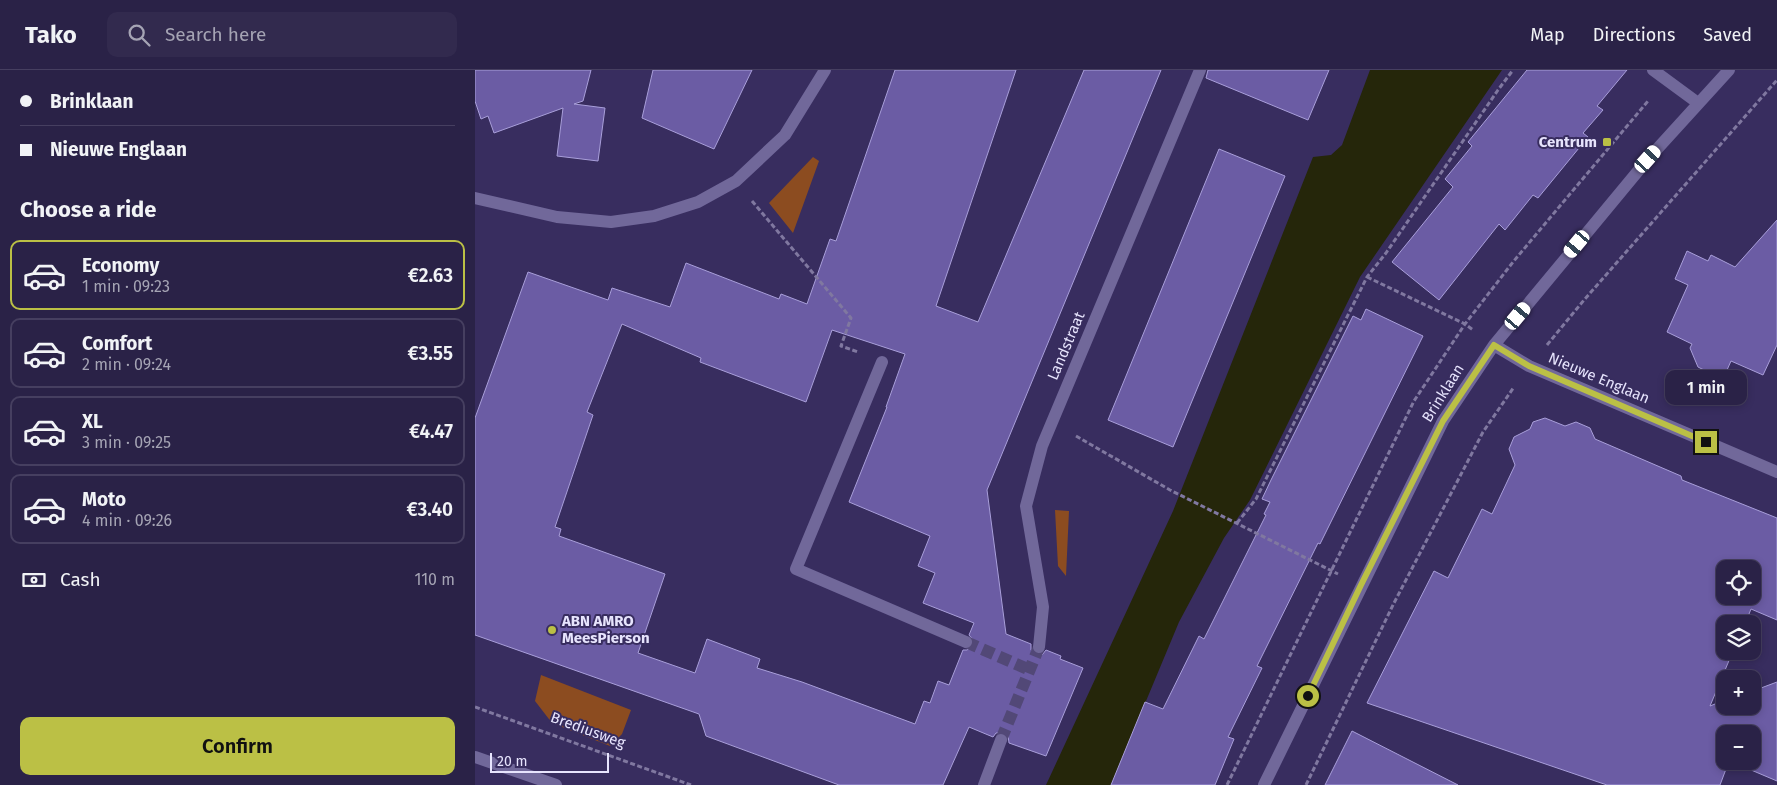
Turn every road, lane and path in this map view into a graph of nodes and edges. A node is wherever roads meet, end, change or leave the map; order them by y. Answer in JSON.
{"nodes":[{"id":1,"x":825,"y":70,"type":"edge"},
{"id":2,"x":1200,"y":70,"type":"edge"},
{"id":3,"x":1513,"y":70,"type":"edge"},
{"id":4,"x":1653,"y":70,"type":"edge"},
{"id":5,"x":1729,"y":70,"type":"edge"},
{"id":6,"x":1777,"y":80,"type":"edge"},
{"id":7,"x":1698,"y":103,"type":"junction"},
{"id":8,"x":736,"y":181,"type":"junction"},
{"id":9,"x":475,"y":198,"type":"edge"},
{"id":10,"x":1367,"y":277,"type":"junction"},
{"id":11,"x":1465,"y":324,"type":"dead end"},
{"id":12,"x":1494,"y":345,"type":"junction"},
{"id":13,"x":882,"y":362,"type":"joint"},
{"id":14,"x":1529,"y":366,"type":"junction"},
{"id":15,"x":1051,"y":422,"type":"junction"},
{"id":16,"x":1777,"y":472,"type":"edge"},
{"id":17,"x":1237,"y":524,"type":"junction"},
{"id":18,"x":1361,"y":585,"type":"junction"},
{"id":19,"x":1394,"y":602,"type":"junction"},
{"id":20,"x":966,"y":642,"type":"tunnel mouth"},
{"id":21,"x":1039,"y":647,"type":"tunnel mouth"},
{"id":22,"x":475,"y":707,"type":"edge"},
{"id":23,"x":1001,"y":740,"type":"tunnel mouth"},
{"id":24,"x":475,"y":757,"type":"edge"},
{"id":25,"x":556,"y":785,"type":"edge"},
{"id":26,"x":691,"y":785,"type":"edge"},
{"id":27,"x":984,"y":785,"type":"edge"},
{"id":28,"x":1264,"y":785,"type":"edge"},
{"id":29,"x":1306,"y":785,"type":"edge"}],
"edges":[{"from":1,"to":8,"type":"street"},
{"from":2,"to":15,"type":"street","name":"Landstraat"},
{"from":3,"to":10,"type":"path"},
{"from":4,"to":7,"type":"street"},
{"from":5,"to":7,"type":"street","name":"Brinklaan"},
{"from":6,"to":14,"type":"path"},
{"from":7,"to":12,"type":"street","name":"Brinklaan"},
{"from":8,"to":9,"type":"street"},
{"from":8,"to":13,"type":"path"},
{"from":10,"to":11,"type":"path"},
{"from":10,"to":17,"type":"path"},
{"from":12,"to":14,"type":"street","name":"Nieuwe Englaan"},
{"from":12,"to":18,"type":"street","name":"Brinklaan"},
{"from":13,"to":20,"type":"street"},
{"from":14,"to":16,"type":"street","name":"Nieuwe Englaan"},
{"from":14,"to":19,"type":"path"},
{"from":15,"to":17,"type":"path"},
{"from":15,"to":21,"type":"street","name":"Landstraat"},
{"from":17,"to":18,"type":"path"},
{"from":18,"to":19,"type":"path"},
{"from":18,"to":28,"type":"street","name":"Brinklaan"},
{"from":19,"to":29,"type":"path"},
{"from":22,"to":26,"type":"path","name":"Brediusweg"},
{"from":23,"to":27,"type":"street"},
{"from":24,"to":25,"type":"street"}]}
